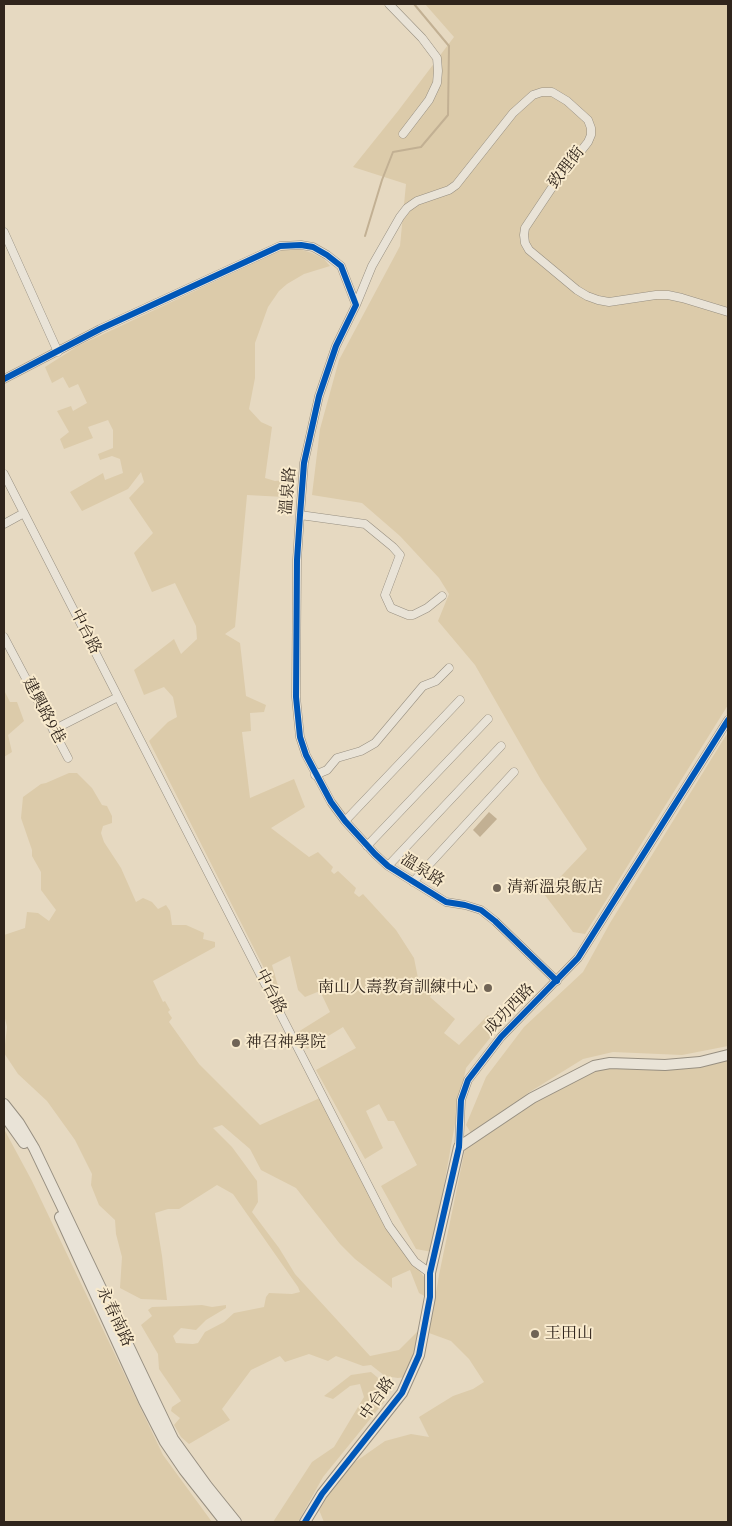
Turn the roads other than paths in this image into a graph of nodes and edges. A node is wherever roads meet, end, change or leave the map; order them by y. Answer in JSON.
{"nodes":[{"id":1,"x":389,"y":4,"type":"edge"},
{"id":2,"x":403,"y":134,"type":"dead end"},
{"id":3,"x":4,"y":232,"type":"edge"},
{"id":4,"x":356,"y":305,"type":"junction"},
{"id":5,"x":728,"y":312,"type":"edge"},
{"id":6,"x":58,"y":352,"type":"junction"},
{"id":7,"x":4,"y":379,"type":"edge"},
{"id":8,"x":4,"y":474,"type":"edge"},
{"id":9,"x":24,"y":513,"type":"junction"},
{"id":10,"x":300,"y":515,"type":"junction"},
{"id":11,"x":4,"y":524,"type":"edge"},
{"id":12,"x":442,"y":596,"type":"dead end"},
{"id":13,"x":4,"y":638,"type":"edge"},
{"id":14,"x":448,"y":668,"type":"dead end"},
{"id":15,"x":118,"y":697,"type":"junction"},
{"id":16,"x":460,"y":700,"type":"dead end"},
{"id":17,"x":488,"y":719,"type":"dead end"},
{"id":18,"x":728,"y":720,"type":"edge"},
{"id":19,"x":53,"y":730,"type":"junction"},
{"id":20,"x":501,"y":746,"type":"dead end"},
{"id":21,"x":68,"y":758,"type":"dead end"},
{"id":22,"x":514,"y":772,"type":"dead end"},
{"id":23,"x":315,"y":775,"type":"junction"},
{"id":24,"x":345,"y":821,"type":"junction"},
{"id":25,"x":367,"y":846,"type":"junction"},
{"id":26,"x":388,"y":866,"type":"junction"},
{"id":27,"x":413,"y":882,"type":"junction"},
{"id":28,"x":557,"y":982,"type":"junction"},
{"id":29,"x":728,"y":1055,"type":"edge"},
{"id":30,"x":4,"y":1104,"type":"edge"},
{"id":31,"x":4,"y":1115,"type":"edge"},
{"id":32,"x":459,"y":1147,"type":"junction"},
{"id":33,"x":31,"y":1149,"type":"junction"},
{"id":34,"x":430,"y":1273,"type":"junction"},
{"id":35,"x":148,"y":1399,"type":"junction"},
{"id":36,"x":225,"y":1522,"type":"edge"},
{"id":37,"x":236,"y":1522,"type":"edge"},
{"id":38,"x":305,"y":1522,"type":"edge"}],
"edges":[{"from":1,"to":2,"type":"street"},
{"from":3,"to":6,"type":"street"},
{"from":4,"to":5,"type":"street","name":"致理街"},
{"from":4,"to":6,"type":"street"},
{"from":4,"to":10,"type":"street","name":"溫泉路"},
{"from":6,"to":7,"type":"street"},
{"from":8,"to":9,"type":"street","name":"中台路"},
{"from":9,"to":11,"type":"street"},
{"from":9,"to":15,"type":"street","name":"中台路"},
{"from":10,"to":12,"type":"street"},
{"from":10,"to":23,"type":"street","name":"溫泉路"},
{"from":13,"to":19,"type":"street","name":"建興路9巷"},
{"from":14,"to":23,"type":"street"},
{"from":15,"to":19,"type":"street"},
{"from":15,"to":34,"type":"street","name":"中台路"},
{"from":16,"to":24,"type":"street"},
{"from":17,"to":25,"type":"street"},
{"from":18,"to":28,"type":"street","name":"成功西路"},
{"from":19,"to":21,"type":"street","name":"建興路9巷"},
{"from":20,"to":26,"type":"street"},
{"from":22,"to":27,"type":"street"},
{"from":23,"to":24,"type":"street","name":"溫泉路"},
{"from":24,"to":25,"type":"street","name":"溫泉路"},
{"from":25,"to":26,"type":"street","name":"溫泉路"},
{"from":26,"to":27,"type":"street","name":"溫泉路"},
{"from":27,"to":28,"type":"street","name":"溫泉路"},
{"from":28,"to":32,"type":"street","name":"成功西路"},
{"from":29,"to":32,"type":"street"},
{"from":30,"to":33,"type":"street","name":"永春南路"},
{"from":31,"to":33,"type":"street","name":"永春南路"},
{"from":32,"to":34,"type":"street","name":"成功西路"},
{"from":33,"to":35,"type":"street","name":"永春南路"},
{"from":34,"to":38,"type":"street","name":"中台路"},
{"from":35,"to":36,"type":"street","name":"永春南路"},
{"from":35,"to":37,"type":"street","name":"永春南路"}]}
